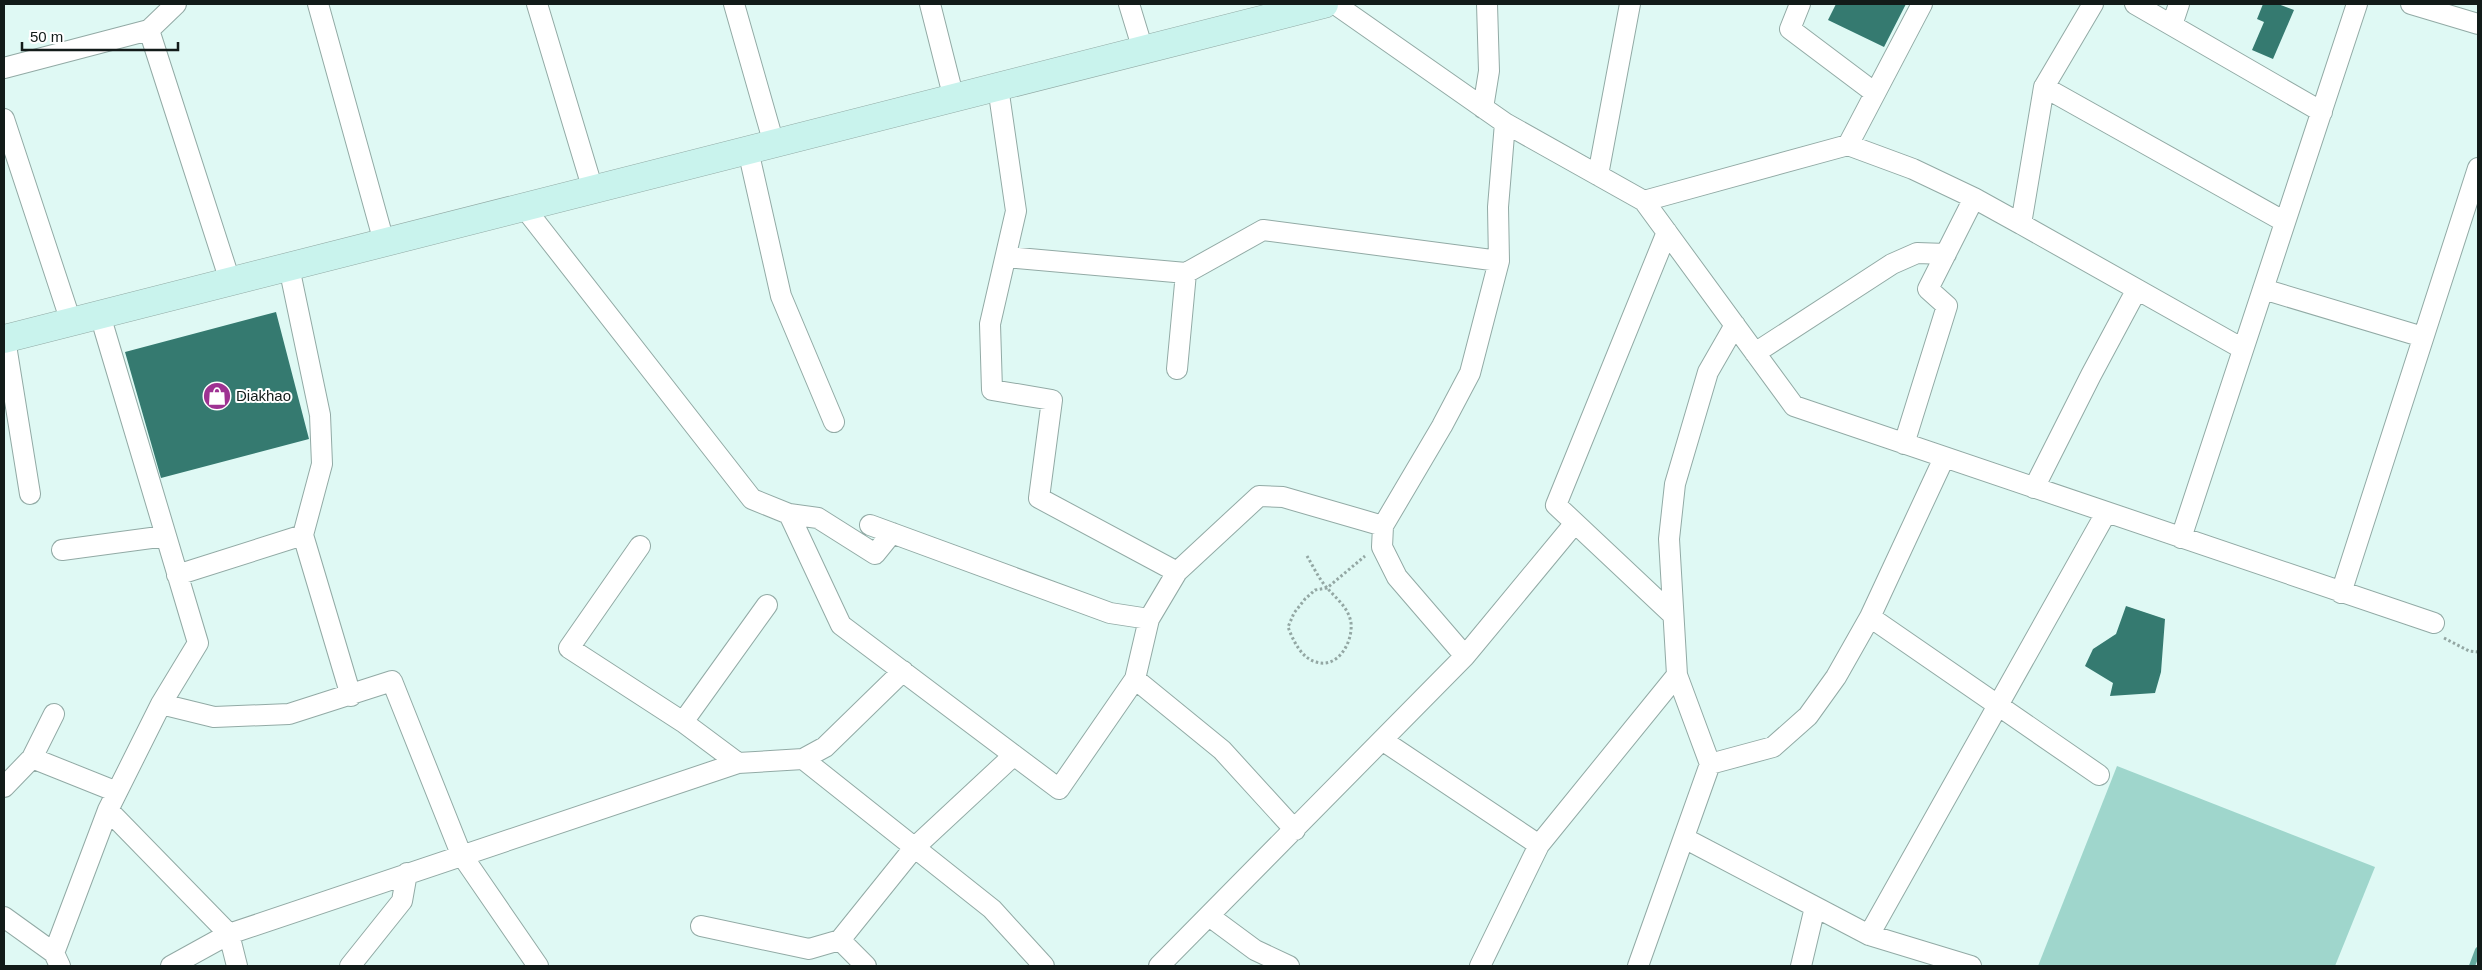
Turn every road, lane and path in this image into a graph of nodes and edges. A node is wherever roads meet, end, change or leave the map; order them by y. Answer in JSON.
{"nodes":[{"id":1,"x":176,"y":4,"type":"edge"},
{"id":2,"x":318,"y":4,"type":"edge"},
{"id":3,"x":537,"y":4,"type":"edge"},
{"id":4,"x":734,"y":4,"type":"edge"},
{"id":5,"x":930,"y":4,"type":"edge"},
{"id":6,"x":1129,"y":4,"type":"edge"},
{"id":7,"x":1324,"y":4,"type":"edge"},
{"id":8,"x":1335,"y":4,"type":"edge"},
{"id":9,"x":1487,"y":4,"type":"edge"},
{"id":10,"x":1630,"y":4,"type":"edge"},
{"id":11,"x":1800,"y":4,"type":"edge"},
{"id":12,"x":1922,"y":4,"type":"edge"},
{"id":13,"x":2093,"y":4,"type":"edge"},
{"id":14,"x":2135,"y":4,"type":"edge"},
{"id":15,"x":2179,"y":4,"type":"edge"},
{"id":16,"x":2357,"y":4,"type":"edge"},
{"id":17,"x":2411,"y":4,"type":"edge"},
{"id":18,"x":2478,"y":24,"type":"edge"},
{"id":19,"x":2172,"y":25,"type":"junction"},
{"id":20,"x":150,"y":30,"type":"junction"},
{"id":21,"x":1143,"y":50,"type":"junction"},
{"id":22,"x":4,"y":68,"type":"edge"},
{"id":23,"x":2044,"y":87,"type":"junction"},
{"id":24,"x":998,"y":88,"type":"junction"},
{"id":25,"x":1876,"y":93,"type":"junction"},
{"id":26,"x":954,"y":99,"type":"junction"},
{"id":27,"x":1483,"y":108,"type":"junction"},
{"id":28,"x":2322,"y":112,"type":"junction"},
{"id":29,"x":4,"y":119,"type":"edge"},
{"id":30,"x":1505,"y":123,"type":"junction"},
{"id":31,"x":1848,"y":145,"type":"junction"},
{"id":32,"x":761,"y":147,"type":"junction"},
{"id":33,"x":2478,"y":168,"type":"edge"},
{"id":34,"x":1598,"y":175,"type":"junction"},
{"id":35,"x":593,"y":190,"type":"junction"},
{"id":36,"x":1974,"y":198,"type":"junction"},
{"id":37,"x":1644,"y":201,"type":"junction"},
{"id":38,"x":523,"y":206,"type":"junction"},
{"id":39,"x":2285,"y":222,"type":"junction"},
{"id":40,"x":2021,"y":224,"type":"junction"},
{"id":41,"x":1666,"y":232,"type":"junction"},
{"id":42,"x":384,"y":242,"type":"junction"},
{"id":43,"x":1946,"y":254,"type":"junction"},
{"id":44,"x":1006,"y":257,"type":"junction"},
{"id":45,"x":1499,"y":261,"type":"junction"},
{"id":46,"x":289,"y":267,"type":"junction"},
{"id":47,"x":1186,"y":273,"type":"junction"},
{"id":48,"x":230,"y":281,"type":"junction"},
{"id":49,"x":2263,"y":289,"type":"junction"},
{"id":50,"x":2136,"y":291,"type":"junction"},
{"id":51,"x":100,"y":315,"type":"junction"},
{"id":52,"x":71,"y":322,"type":"junction"},
{"id":53,"x":1735,"y":325,"type":"junction"},
{"id":54,"x":2423,"y":337,"type":"junction"},
{"id":55,"x":4,"y":339,"type":"edge"},
{"id":56,"x":2243,"y":350,"type":"junction"},
{"id":57,"x":1755,"y":353,"type":"junction"},
{"id":58,"x":1177,"y":370,"type":"dead end"},
{"id":59,"x":834,"y":422,"type":"dead end"},
{"id":60,"x":1904,"y":444,"type":"junction"},
{"id":61,"x":1944,"y":458,"type":"junction"},
{"id":62,"x":2034,"y":488,"type":"junction"},
{"id":63,"x":30,"y":494,"type":"dead end"},
{"id":64,"x":2106,"y":513,"type":"junction"},
{"id":65,"x":789,"y":514,"type":"junction"},
{"id":66,"x":1575,"y":523,"type":"junction"},
{"id":67,"x":870,"y":525,"type":"dead end"},
{"id":68,"x":1383,"y":526,"type":"junction"},
{"id":69,"x":892,"y":533,"type":"junction"},
{"id":70,"x":303,"y":535,"type":"junction"},
{"id":71,"x":166,"y":536,"type":"junction"},
{"id":72,"x":2181,"y":538,"type":"junction"},
{"id":73,"x":640,"y":546,"type":"dead end"},
{"id":74,"x":1382,"y":547,"type":"junction"},
{"id":75,"x":62,"y":550,"type":"dead end"},
{"id":76,"x":1306,"y":556,"type":"dead end"},
{"id":77,"x":1177,"y":572,"type":"junction"},
{"id":78,"x":177,"y":575,"type":"junction"},
{"id":79,"x":1327,"y":588,"type":"junction"},
{"id":80,"x":2341,"y":593,"type":"junction"},
{"id":81,"x":767,"y":605,"type":"dead end"},
{"id":82,"x":1673,"y":615,"type":"junction"},
{"id":83,"x":1870,"y":617,"type":"junction"},
{"id":84,"x":1149,"y":619,"type":"junction"},
{"id":85,"x":2434,"y":623,"type":"joint"},
{"id":86,"x":2478,"y":652,"type":"edge"},
{"id":87,"x":1465,"y":656,"type":"junction"},
{"id":88,"x":903,"y":671,"type":"junction"},
{"id":89,"x":1677,"y":676,"type":"junction"},
{"id":90,"x":1135,"y":679,"type":"junction"},
{"id":91,"x":351,"y":696,"type":"junction"},
{"id":92,"x":161,"y":704,"type":"junction"},
{"id":93,"x":1998,"y":705,"type":"junction"},
{"id":94,"x":54,"y":714,"type":"dead end"},
{"id":95,"x":683,"y":722,"type":"junction"},
{"id":96,"x":1382,"y":740,"type":"junction"},
{"id":97,"x":1014,"y":755,"type":"junction"},
{"id":98,"x":32,"y":758,"type":"junction"},
{"id":99,"x":803,"y":759,"type":"junction"},
{"id":100,"x":738,"y":763,"type":"junction"},
{"id":101,"x":1710,"y":764,"type":"junction"},
{"id":102,"x":2099,"y":775,"type":"dead end"},
{"id":103,"x":4,"y":787,"type":"edge"},
{"id":104,"x":113,"y":801,"type":"junction"},
{"id":105,"x":1294,"y":830,"type":"junction"},
{"id":106,"x":1684,"y":838,"type":"junction"},
{"id":107,"x":1539,"y":845,"type":"junction"},
{"id":108,"x":914,"y":848,"type":"junction"},
{"id":109,"x":461,"y":854,"type":"junction"},
{"id":110,"x":407,"y":873,"type":"junction"},
{"id":111,"x":1815,"y":907,"type":"junction"},
{"id":112,"x":1209,"y":916,"type":"junction"},
{"id":113,"x":4,"y":917,"type":"edge"},
{"id":114,"x":700,"y":926,"type":"dead end"},
{"id":115,"x":229,"y":934,"type":"junction"},
{"id":116,"x":1869,"y":935,"type":"junction"},
{"id":117,"x":840,"y":940,"type":"junction"},
{"id":118,"x":57,"y":960,"type":"edge"},
{"id":119,"x":353,"y":965,"type":"edge"},
{"id":120,"x":171,"y":966,"type":"edge"},
{"id":121,"x":237,"y":966,"type":"edge"},
{"id":122,"x":538,"y":966,"type":"edge"},
{"id":123,"x":866,"y":966,"type":"edge"},
{"id":124,"x":1044,"y":966,"type":"edge"},
{"id":125,"x":1159,"y":966,"type":"edge"},
{"id":126,"x":1289,"y":966,"type":"edge"},
{"id":127,"x":1480,"y":966,"type":"edge"},
{"id":128,"x":1638,"y":966,"type":"edge"},
{"id":129,"x":1802,"y":966,"type":"edge"},
{"id":130,"x":1971,"y":966,"type":"edge"}],
"edges":[{"from":1,"to":20,"type":"street"},
{"from":2,"to":42,"type":"street"},
{"from":3,"to":35,"type":"street"},
{"from":4,"to":32,"type":"street"},
{"from":5,"to":26,"type":"street"},
{"from":6,"to":21,"type":"street"},
{"from":7,"to":21,"type":"main road"},
{"from":8,"to":27,"type":"street"},
{"from":9,"to":27,"type":"street"},
{"from":10,"to":34,"type":"street"},
{"from":11,"to":25,"type":"street"},
{"from":12,"to":25,"type":"street"},
{"from":13,"to":23,"type":"street"},
{"from":14,"to":19,"type":"street"},
{"from":15,"to":19,"type":"street"},
{"from":16,"to":28,"type":"street"},
{"from":17,"to":18,"type":"street"},
{"from":19,"to":28,"type":"street"},
{"from":20,"to":22,"type":"street"},
{"from":20,"to":48,"type":"street"},
{"from":21,"to":24,"type":"main road"},
{"from":23,"to":39,"type":"street"},
{"from":23,"to":40,"type":"street"},
{"from":24,"to":26,"type":"main road"},
{"from":24,"to":44,"type":"street"},
{"from":25,"to":31,"type":"street"},
{"from":26,"to":32,"type":"main road"},
{"from":27,"to":30,"type":"street"},
{"from":28,"to":39,"type":"street"},
{"from":29,"to":52,"type":"street"},
{"from":30,"to":34,"type":"street"},
{"from":30,"to":45,"type":"street"},
{"from":31,"to":36,"type":"street"},
{"from":31,"to":37,"type":"street"},
{"from":32,"to":35,"type":"main road"},
{"from":32,"to":59,"type":"street"},
{"from":33,"to":54,"type":"street"},
{"from":34,"to":37,"type":"street"},
{"from":35,"to":38,"type":"main road"},
{"from":36,"to":40,"type":"street"},
{"from":36,"to":43,"type":"street"},
{"from":37,"to":41,"type":"street"},
{"from":38,"to":42,"type":"main road"},
{"from":38,"to":65,"type":"street"},
{"from":39,"to":49,"type":"street"},
{"from":40,"to":50,"type":"street"},
{"from":41,"to":53,"type":"street"},
{"from":41,"to":66,"type":"street"},
{"from":42,"to":46,"type":"main road"},
{"from":43,"to":57,"type":"street"},
{"from":43,"to":60,"type":"street"},
{"from":44,"to":47,"type":"street"},
{"from":44,"to":77,"type":"street"},
{"from":45,"to":47,"type":"street"},
{"from":45,"to":68,"type":"street"},
{"from":46,"to":48,"type":"main road"},
{"from":46,"to":70,"type":"street"},
{"from":47,"to":58,"type":"street"},
{"from":48,"to":51,"type":"main road"},
{"from":49,"to":54,"type":"street"},
{"from":49,"to":56,"type":"street"},
{"from":50,"to":56,"type":"street"},
{"from":50,"to":62,"type":"street"},
{"from":51,"to":52,"type":"main road"},
{"from":51,"to":71,"type":"street"},
{"from":52,"to":55,"type":"main road"},
{"from":53,"to":57,"type":"street"},
{"from":53,"to":82,"type":"street"},
{"from":54,"to":80,"type":"street"},
{"from":55,"to":63,"type":"street"},
{"from":56,"to":72,"type":"street"},
{"from":57,"to":60,"type":"street"},
{"from":60,"to":61,"type":"street"},
{"from":61,"to":62,"type":"street"},
{"from":61,"to":83,"type":"street"},
{"from":62,"to":64,"type":"street"},
{"from":64,"to":72,"type":"street"},
{"from":64,"to":93,"type":"street"},
{"from":65,"to":69,"type":"street"},
{"from":65,"to":88,"type":"street"},
{"from":66,"to":82,"type":"street"},
{"from":66,"to":87,"type":"street"},
{"from":67,"to":69,"type":"street"},
{"from":68,"to":74,"type":"street"},
{"from":68,"to":77,"type":"street"},
{"from":69,"to":84,"type":"street"},
{"from":70,"to":78,"type":"street"},
{"from":70,"to":91,"type":"street"},
{"from":71,"to":75,"type":"street"},
{"from":71,"to":78,"type":"street"},
{"from":72,"to":80,"type":"street"},
{"from":73,"to":95,"type":"street"},
{"from":74,"to":79,"type":"path"},
{"from":74,"to":87,"type":"street"},
{"from":76,"to":79,"type":"path"},
{"from":77,"to":84,"type":"street"},
{"from":78,"to":92,"type":"street"},
{"from":79,"to":79,"type":"path"},
{"from":80,"to":85,"type":"street"},
{"from":81,"to":95,"type":"street"},
{"from":82,"to":89,"type":"street"},
{"from":83,"to":93,"type":"street"},
{"from":83,"to":101,"type":"street"},
{"from":84,"to":90,"type":"street"},
{"from":85,"to":86,"type":"path"},
{"from":87,"to":96,"type":"street"},
{"from":88,"to":97,"type":"street"},
{"from":88,"to":99,"type":"street"},
{"from":89,"to":101,"type":"street"},
{"from":89,"to":107,"type":"street"},
{"from":90,"to":97,"type":"street"},
{"from":90,"to":105,"type":"street"},
{"from":91,"to":92,"type":"street"},
{"from":91,"to":109,"type":"street"},
{"from":92,"to":104,"type":"street"},
{"from":93,"to":102,"type":"street"},
{"from":93,"to":116,"type":"street"},
{"from":94,"to":98,"type":"street"},
{"from":95,"to":100,"type":"street"},
{"from":96,"to":105,"type":"street"},
{"from":96,"to":107,"type":"street"},
{"from":97,"to":108,"type":"street"},
{"from":98,"to":103,"type":"street"},
{"from":98,"to":104,"type":"street"},
{"from":99,"to":100,"type":"street"},
{"from":99,"to":108,"type":"street"},
{"from":100,"to":109,"type":"street"},
{"from":101,"to":106,"type":"street"},
{"from":104,"to":115,"type":"street"},
{"from":104,"to":118,"type":"street"},
{"from":105,"to":112,"type":"street"},
{"from":106,"to":111,"type":"street"},
{"from":106,"to":128,"type":"street"},
{"from":107,"to":127,"type":"street"},
{"from":108,"to":117,"type":"street"},
{"from":108,"to":124,"type":"street"},
{"from":109,"to":110,"type":"street"},
{"from":109,"to":122,"type":"street"},
{"from":110,"to":115,"type":"street"},
{"from":110,"to":119,"type":"street"},
{"from":111,"to":116,"type":"street"},
{"from":111,"to":129,"type":"street"},
{"from":112,"to":125,"type":"street"},
{"from":112,"to":126,"type":"street"},
{"from":113,"to":118,"type":"street"},
{"from":114,"to":117,"type":"street"},
{"from":115,"to":120,"type":"street"},
{"from":115,"to":121,"type":"street"},
{"from":116,"to":130,"type":"street"},
{"from":117,"to":123,"type":"street"}]}
